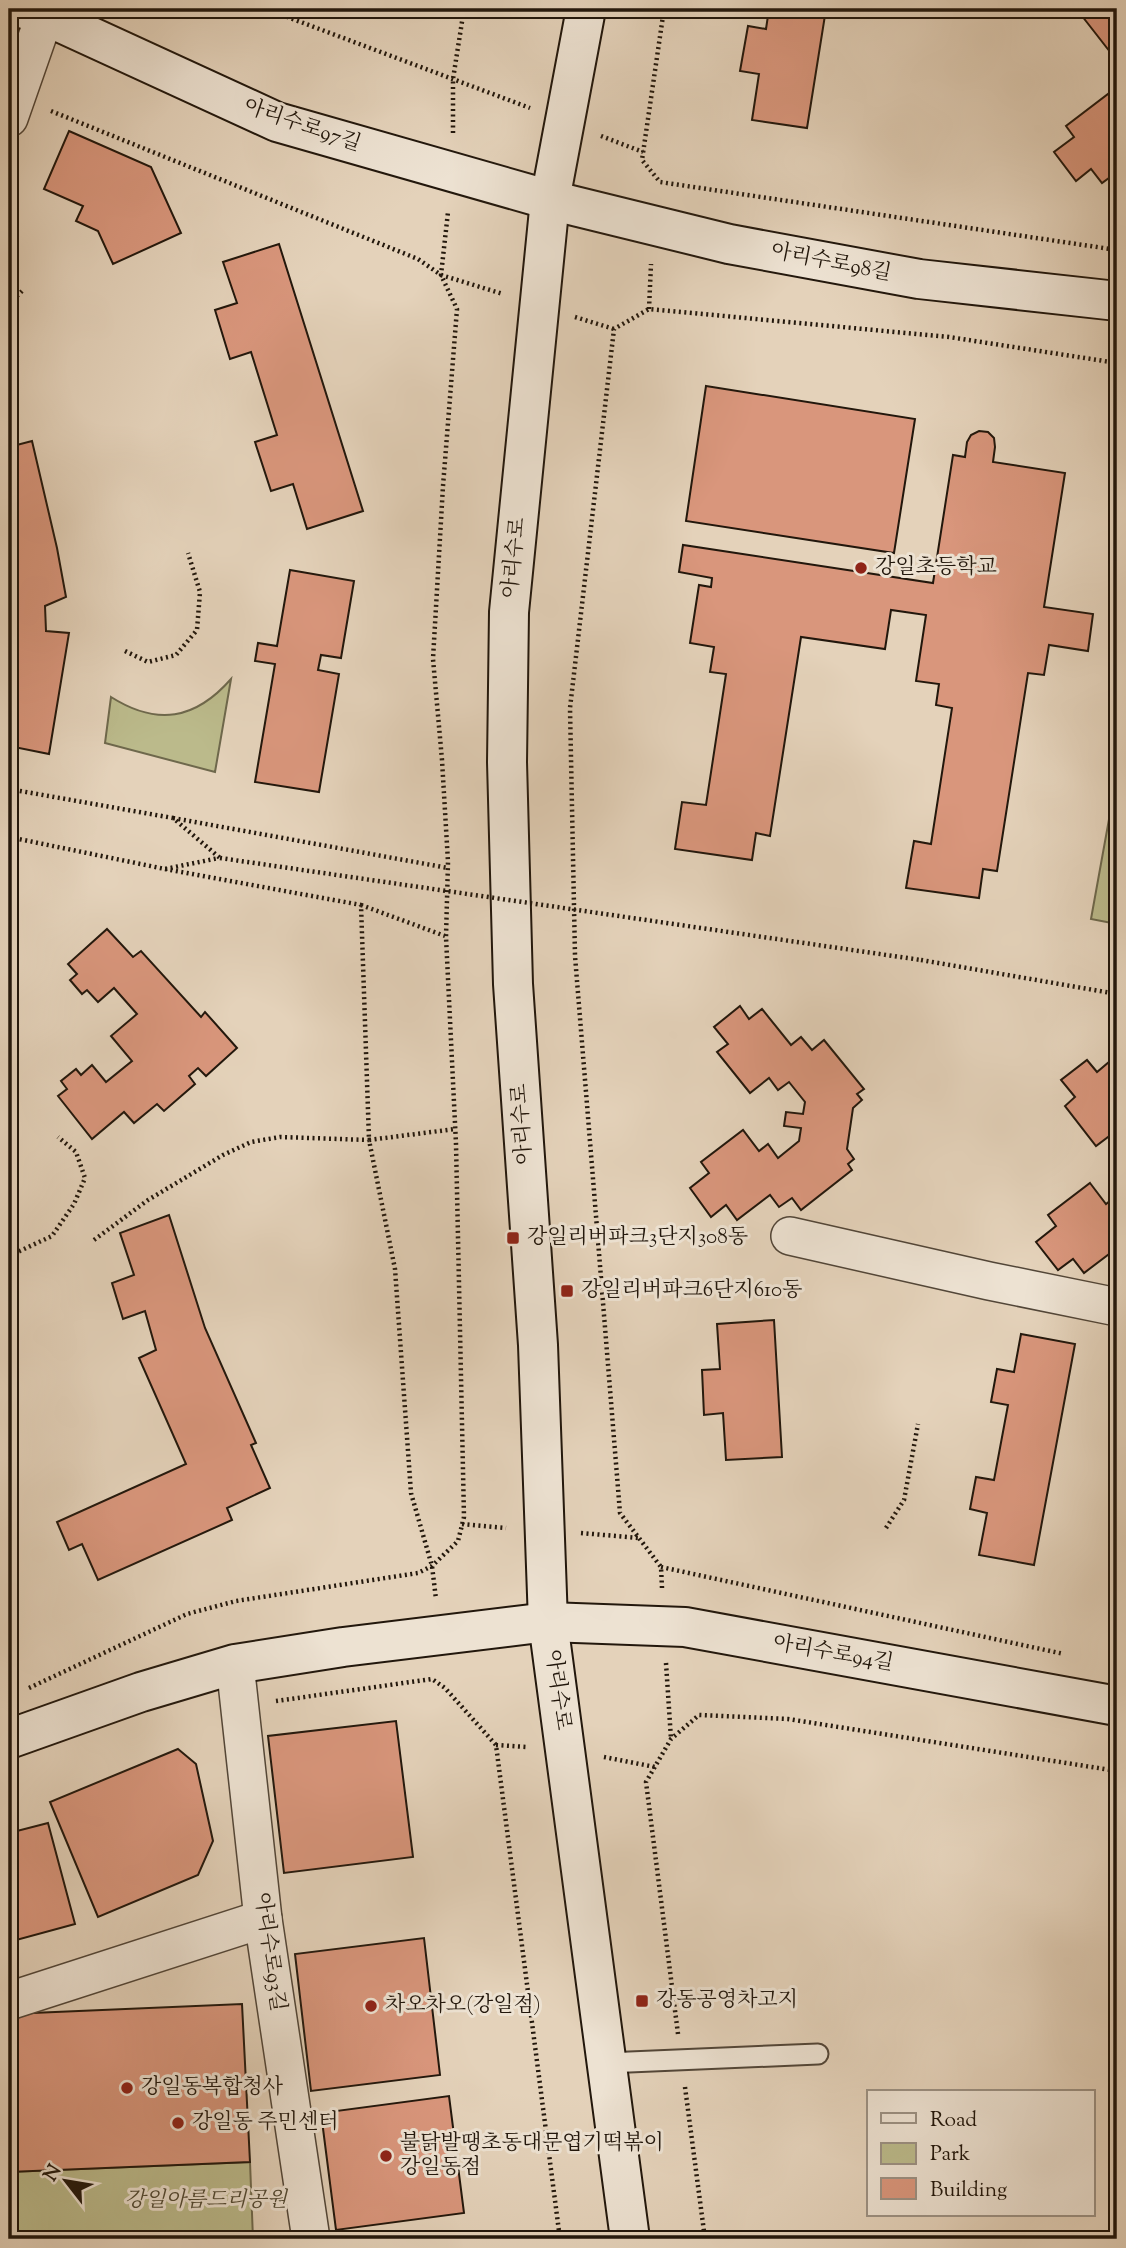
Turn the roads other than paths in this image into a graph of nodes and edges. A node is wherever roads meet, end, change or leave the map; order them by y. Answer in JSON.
{"nodes":[{"id":1,"x":586,"y":9,"type":"edge"},
{"id":2,"x":39,"y":11,"type":"edge"},
{"id":3,"x":9,"y":118,"type":"edge"},
{"id":4,"x":550,"y":200,"type":"junction"},
{"id":5,"x":1117,"y":301,"type":"edge"},
{"id":6,"x":790,"y":1236,"type":"dead end"},
{"id":7,"x":1117,"y":1307,"type":"edge"},
{"id":8,"x":548,"y":1622,"type":"junction"},
{"id":9,"x":235,"y":1664,"type":"junction"},
{"id":10,"x":1117,"y":1706,"type":"edge"},
{"id":11,"x":9,"y":1739,"type":"edge"},
{"id":12,"x":263,"y":1919,"type":"junction"},
{"id":13,"x":9,"y":2001,"type":"edge"},
{"id":14,"x":818,"y":2054,"type":"dead end"},
{"id":15,"x":606,"y":2063,"type":"junction"},
{"id":16,"x":311,"y":2239,"type":"edge"},
{"id":17,"x":630,"y":2239,"type":"edge"}],
"edges":[{"from":1,"to":4,"type":"street","name":"아리수로"},
{"from":2,"to":3,"type":"street"},
{"from":2,"to":4,"type":"street","name":"아리수로97길"},
{"from":4,"to":5,"type":"street","name":"아리수로98길"},
{"from":4,"to":8,"type":"street","name":"아리수로"},
{"from":6,"to":7,"type":"street"},
{"from":8,"to":9,"type":"street"},
{"from":8,"to":10,"type":"street","name":"아리수로94길"},
{"from":8,"to":15,"type":"street","name":"아리수로"},
{"from":9,"to":11,"type":"street"},
{"from":9,"to":12,"type":"street","name":"아리수로93길"},
{"from":12,"to":13,"type":"street"},
{"from":12,"to":16,"type":"street","name":"아리수로93길"},
{"from":14,"to":15,"type":"lane"},
{"from":15,"to":17,"type":"street","name":"아리수로"}]}
